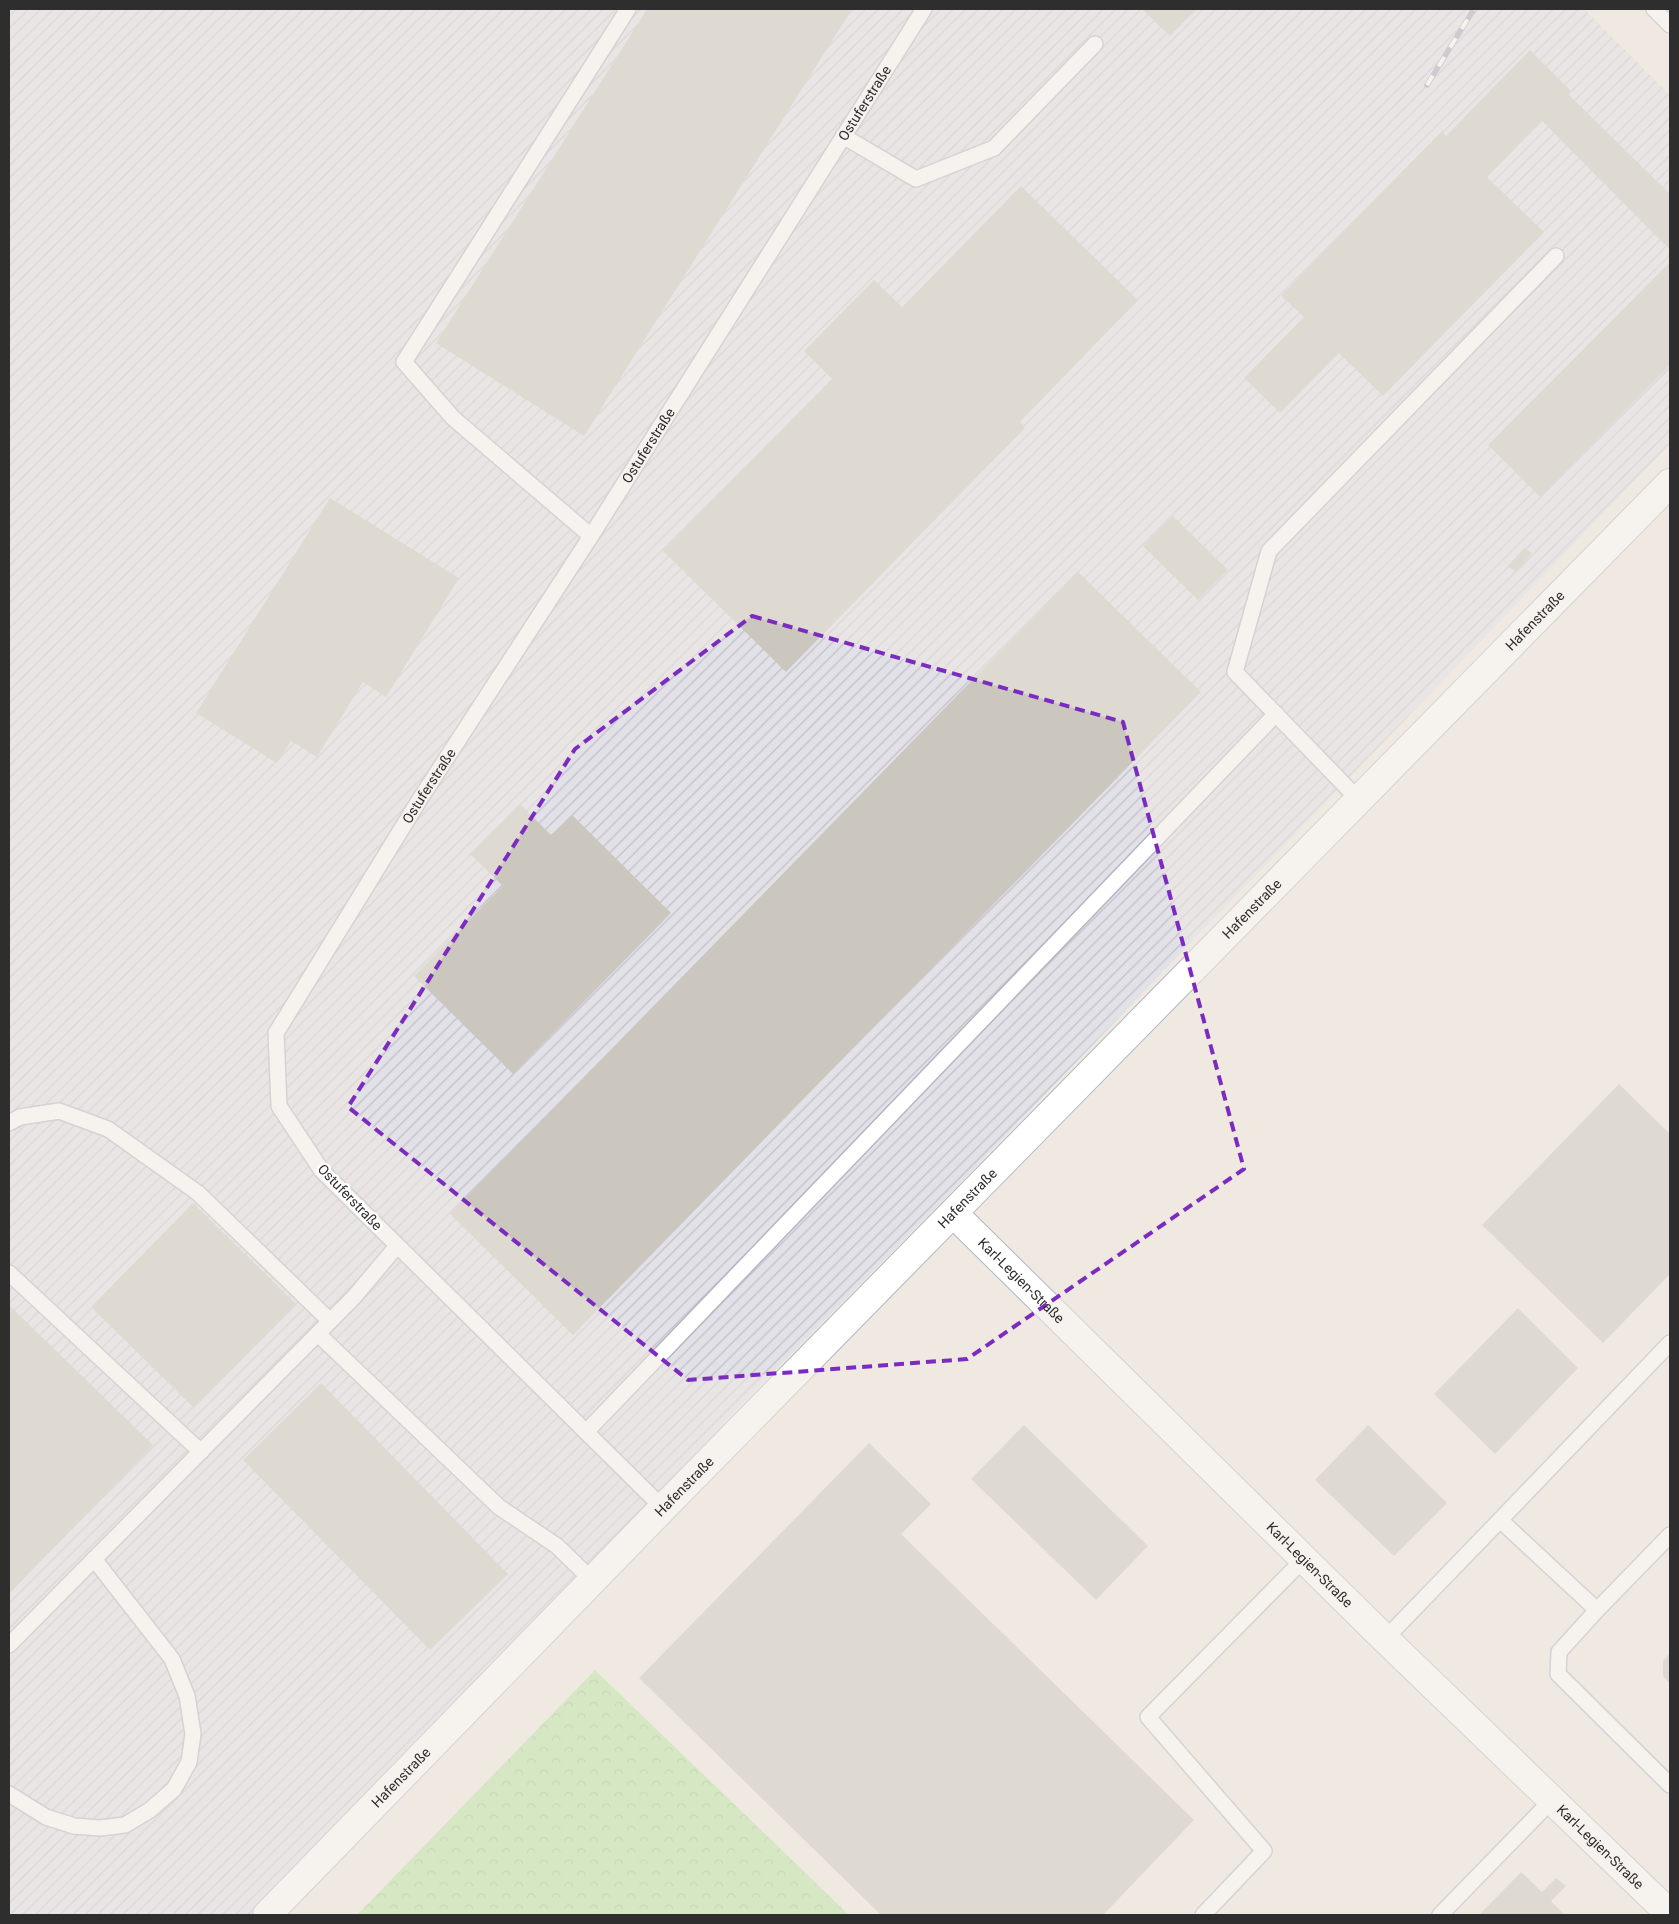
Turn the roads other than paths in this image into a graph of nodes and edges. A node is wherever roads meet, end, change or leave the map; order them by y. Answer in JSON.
{"nodes":[{"id":1,"x":628,"y":9,"type":"edge"},
{"id":2,"x":924,"y":9,"type":"edge"},
{"id":3,"x":1654,"y":9,"type":"edge"},
{"id":4,"x":1670,"y":25,"type":"edge"},
{"id":5,"x":1095,"y":44,"type":"dead end"},
{"id":6,"x":843,"y":136,"type":"junction"},
{"id":7,"x":1556,"y":256,"type":"dead end"},
{"id":8,"x":1670,"y":483,"type":"edge"},
{"id":9,"x":591,"y":536,"type":"junction"},
{"id":10,"x":1276,"y":714,"type":"junction"},
{"id":11,"x":1359,"y":800,"type":"junction"},
{"id":12,"x":9,"y":1123,"type":"edge"},
{"id":13,"x":953,"y":1213,"type":"junction"},
{"id":14,"x":397,"y":1246,"type":"junction"},
{"id":15,"x":9,"y":1273,"type":"edge"},
{"id":16,"x":330,"y":1321,"type":"junction"},
{"id":17,"x":318,"y":1334,"type":"junction"},
{"id":18,"x":1670,"y":1343,"type":"edge"},
{"id":19,"x":586,"y":1432,"type":"junction"},
{"id":20,"x":201,"y":1452,"type":"junction"},
{"id":21,"x":662,"y":1508,"type":"junction"},
{"id":22,"x":1500,"y":1520,"type":"junction"},
{"id":23,"x":1670,"y":1535,"type":"edge"},
{"id":24,"x":94,"y":1559,"type":"junction"},
{"id":25,"x":1304,"y":1559,"type":"junction"},
{"id":26,"x":592,"y":1580,"type":"junction"},
{"id":27,"x":1597,"y":1610,"type":"junction"},
{"id":28,"x":1385,"y":1639,"type":"junction"},
{"id":29,"x":9,"y":1645,"type":"edge"},
{"id":30,"x":1670,"y":1785,"type":"edge"},
{"id":31,"x":9,"y":1794,"type":"edge"},
{"id":32,"x":1552,"y":1800,"type":"junction"},
{"id":33,"x":1670,"y":1914,"type":"edge"},
{"id":34,"x":267,"y":1915,"type":"edge"},
{"id":35,"x":1203,"y":1915,"type":"edge"},
{"id":36,"x":1440,"y":1915,"type":"edge"}],
"edges":[{"from":1,"to":9,"type":"lane"},
{"from":2,"to":6,"type":"lane","name":"Ostuferstraße"},
{"from":3,"to":4,"type":"lane"},
{"from":5,"to":6,"type":"lane"},
{"from":6,"to":9,"type":"lane","name":"Ostuferstraße"},
{"from":7,"to":10,"type":"lane"},
{"from":8,"to":11,"type":"street","name":"Hafenstraße"},
{"from":9,"to":14,"type":"lane","name":"Ostuferstraße"},
{"from":10,"to":11,"type":"lane"},
{"from":10,"to":19,"type":"lane"},
{"from":11,"to":13,"type":"street","name":"Hafenstraße"},
{"from":12,"to":16,"type":"lane"},
{"from":13,"to":21,"type":"street","name":"Hafenstraße"},
{"from":13,"to":25,"type":"street","name":"Karl-Legien-Straße"},
{"from":14,"to":16,"type":"lane"},
{"from":14,"to":19,"type":"lane","name":"Ostuferstraße"},
{"from":15,"to":20,"type":"lane"},
{"from":16,"to":17,"type":"lane"},
{"from":17,"to":20,"type":"lane"},
{"from":17,"to":26,"type":"lane"},
{"from":18,"to":22,"type":"lane"},
{"from":19,"to":21,"type":"lane","name":"Ostuferstraße"},
{"from":20,"to":24,"type":"lane"},
{"from":21,"to":26,"type":"street","name":"Hafenstraße"},
{"from":22,"to":27,"type":"lane"},
{"from":22,"to":28,"type":"lane"},
{"from":23,"to":27,"type":"lane"},
{"from":24,"to":29,"type":"lane"},
{"from":24,"to":31,"type":"lane"},
{"from":25,"to":28,"type":"street","name":"Karl-Legien-Straße"},
{"from":25,"to":35,"type":"lane"},
{"from":26,"to":34,"type":"street","name":"Hafenstraße"},
{"from":27,"to":30,"type":"lane"},
{"from":28,"to":32,"type":"street","name":"Karl-Legien-Straße"},
{"from":32,"to":33,"type":"street","name":"Karl-Legien-Straße"},
{"from":32,"to":36,"type":"lane"}]}
